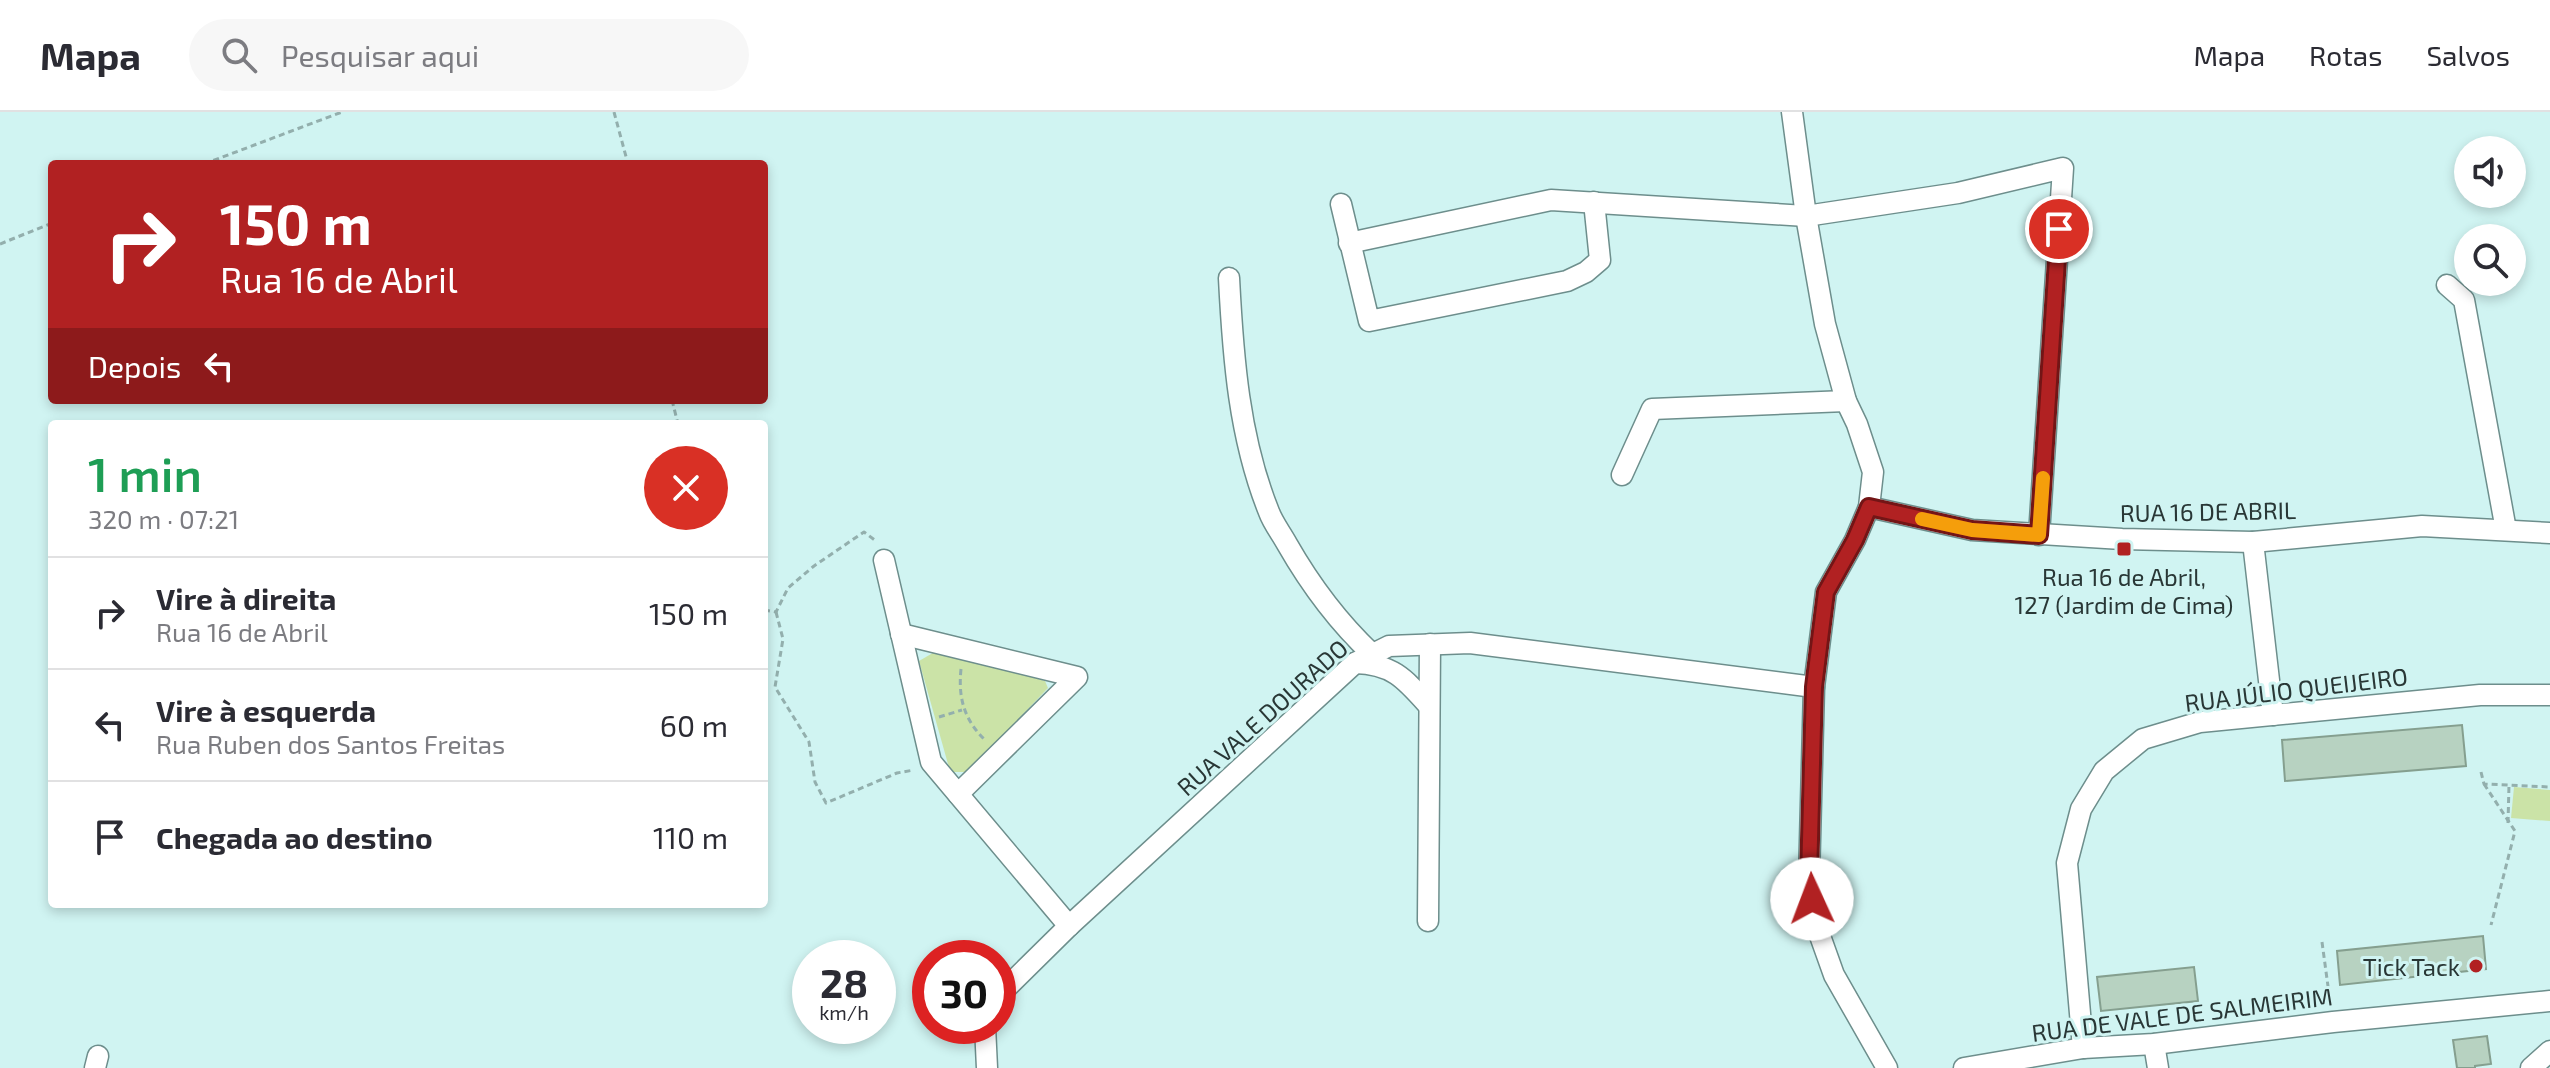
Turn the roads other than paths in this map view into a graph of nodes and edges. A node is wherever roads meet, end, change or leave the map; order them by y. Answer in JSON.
{"nodes":[{"id":1,"x":1792,"y":112,"type":"edge"},
{"id":2,"x":1594,"y":202,"type":"junction"},
{"id":3,"x":1341,"y":204,"type":"dead end"},
{"id":4,"x":1806,"y":216,"type":"junction"},
{"id":5,"x":1349,"y":243,"type":"junction"},
{"id":6,"x":1229,"y":278,"type":"dead end"},
{"id":7,"x":2447,"y":285,"type":"dead end"},
{"id":8,"x":1846,"y":401,"type":"junction"},
{"id":9,"x":1622,"y":475,"type":"dead end"},
{"id":10,"x":1869,"y":507,"type":"junction"},
{"id":11,"x":2506,"y":530,"type":"junction"},
{"id":12,"x":2550,"y":533,"type":"edge"},
{"id":13,"x":2039,"y":535,"type":"junction"},
{"id":14,"x":2253,"y":542,"type":"junction"},
{"id":15,"x":884,"y":560,"type":"road end"},
{"id":16,"x":901,"y":634,"type":"junction"},
{"id":17,"x":1430,"y":644,"type":"junction"},
{"id":18,"x":1364,"y":659,"type":"junction"},
{"id":19,"x":1814,"y":687,"type":"junction"},
{"id":20,"x":2550,"y":695,"type":"edge"},
{"id":21,"x":1429,"y":706,"type":"junction"},
{"id":22,"x":2273,"y":715,"type":"junction"},
{"id":23,"x":958,"y":794,"type":"junction"},
{"id":24,"x":1428,"y":921,"type":"dead end"},
{"id":25,"x":1069,"y":926,"type":"junction"},
{"id":26,"x":1016,"y":978,"type":"edge"},
{"id":27,"x":2550,"y":1001,"type":"edge"},
{"id":28,"x":986,"y":1044,"type":"edge"},
{"id":29,"x":2154,"y":1044,"type":"junction"},
{"id":30,"x":2083,"y":1048,"type":"junction"},
{"id":31,"x":2550,"y":1051,"type":"edge"},
{"id":32,"x":987,"y":1068,"type":"edge"},
{"id":33,"x":1887,"y":1068,"type":"edge"},
{"id":34,"x":1964,"y":1068,"type":"edge"},
{"id":35,"x":2158,"y":1068,"type":"edge"},
{"id":36,"x":2531,"y":1068,"type":"edge"}],
"edges":[{"from":1,"to":4,"type":"street"},
{"from":2,"to":4,"type":"street"},
{"from":2,"to":5,"type":"street"},
{"from":2,"to":5,"type":"street"},
{"from":3,"to":5,"type":"street"},
{"from":4,"to":8,"type":"street"},
{"from":4,"to":13,"type":"street"},
{"from":6,"to":18,"type":"street"},
{"from":7,"to":11,"type":"street"},
{"from":8,"to":9,"type":"street"},
{"from":8,"to":10,"type":"street"},
{"from":10,"to":13,"type":"street","name":"RUA 16 DE ABRIL"},
{"from":10,"to":19,"type":"street"},
{"from":11,"to":12,"type":"street","name":"RUA 16 DE ABRIL"},
{"from":11,"to":14,"type":"street","name":"RUA 16 DE ABRIL"},
{"from":13,"to":14,"type":"street","name":"RUA 16 DE ABRIL"},
{"from":14,"to":22,"type":"street"},
{"from":15,"to":16,"type":"street"},
{"from":16,"to":23,"type":"street"},
{"from":16,"to":23,"type":"street"},
{"from":17,"to":18,"type":"street","name":"RUA VALE DOURADO"},
{"from":17,"to":19,"type":"street","name":"RUA VALE DOURADO"},
{"from":17,"to":21,"type":"street"},
{"from":18,"to":21,"type":"street"},
{"from":18,"to":25,"type":"street","name":"RUA VALE DOURADO"},
{"from":19,"to":33,"type":"street"},
{"from":20,"to":22,"type":"street","name":"RUA JÚLIO QUEIJEIRO"},
{"from":21,"to":24,"type":"street"},
{"from":22,"to":30,"type":"street","name":"RUA JÚLIO QUEIJEIRO"},
{"from":23,"to":25,"type":"street"},
{"from":25,"to":26,"type":"street","name":"RUA VALE DOURADO"},
{"from":27,"to":29,"type":"street","name":"RUA DE VALE DE SALMEIRIM"},
{"from":28,"to":32,"type":"street"},
{"from":29,"to":30,"type":"street","name":"RUA DE VALE DE SALMEIRIM"},
{"from":29,"to":35,"type":"street"},
{"from":30,"to":34,"type":"street","name":"RUA DE VALE DE SALMEIRIM"},
{"from":31,"to":36,"type":"street"}]}
